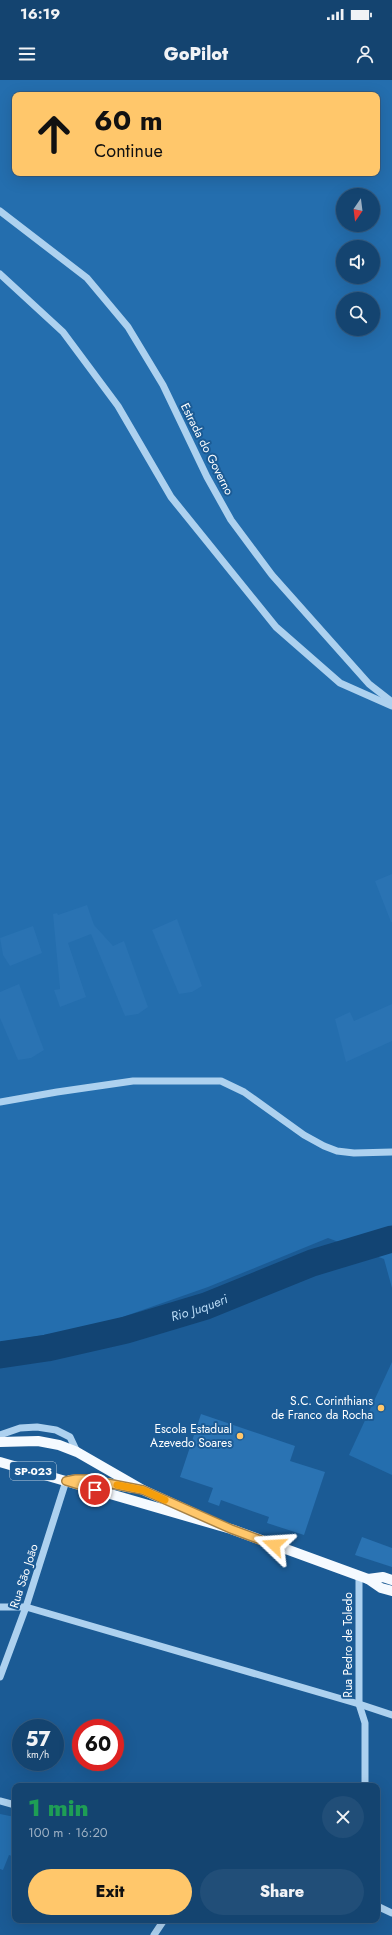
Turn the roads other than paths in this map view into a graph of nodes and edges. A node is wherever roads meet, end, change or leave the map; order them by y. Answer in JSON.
{"nodes":[{"id":1,"x":0,"y":211,"type":"edge"},
{"id":2,"x":0,"y":274,"type":"edge"},
{"id":3,"x":392,"y":702,"type":"edge"},
{"id":4,"x":392,"y":706,"type":"edge"},
{"id":5,"x":0,"y":1102,"type":"edge"},
{"id":6,"x":392,"y":1152,"type":"edge"},
{"id":7,"x":0,"y":1435,"type":"edge"},
{"id":8,"x":0,"y":1442,"type":"edge"},
{"id":9,"x":77,"y":1452,"type":"junction"},
{"id":10,"x":0,"y":1462,"type":"edge"},
{"id":11,"x":66,"y":1481,"type":"junction"},
{"id":12,"x":143,"y":1490,"type":"junction"},
{"id":13,"x":231,"y":1529,"type":"junction"},
{"id":14,"x":363,"y":1577,"type":"junction"},
{"id":15,"x":392,"y":1580,"type":"edge"},
{"id":16,"x":392,"y":1591,"type":"edge"},
{"id":17,"x":0,"y":1606,"type":"edge"},
{"id":18,"x":26,"y":1607,"type":"junction"},
{"id":19,"x":0,"y":1677,"type":"edge"},
{"id":20,"x":359,"y":1704,"type":"junction"},
{"id":21,"x":392,"y":1716,"type":"edge"},
{"id":22,"x":365,"y":1783,"type":"edge"},
{"id":23,"x":0,"y":1801,"type":"edge"},
{"id":24,"x":12,"y":1804,"type":"edge"},
{"id":25,"x":380,"y":1907,"type":"edge"},
{"id":26,"x":392,"y":1913,"type":"edge"},
{"id":27,"x":162,"y":1923,"type":"edge"},
{"id":28,"x":154,"y":1935,"type":"edge"}],
"edges":[{"from":1,"to":3,"type":"street","name":"Estrada do Governo"},
{"from":2,"to":4,"type":"street"},
{"from":5,"to":6,"type":"street"},
{"from":7,"to":9,"type":"street"},
{"from":8,"to":9,"type":"main road","number":"SP-023"},
{"from":9,"to":12,"type":"main road","number":"SP-023"},
{"from":10,"to":11,"type":"main road","number":"SP-023"},
{"from":11,"to":12,"type":"main road"},
{"from":11,"to":13,"type":"main road","number":"SP-023"},
{"from":11,"to":18,"type":"street","name":"Rua São João"},
{"from":12,"to":13,"type":"main road","number":"SP-023"},
{"from":13,"to":14,"type":"main road","number":"SP-023"},
{"from":14,"to":15,"type":"main road"},
{"from":14,"to":16,"type":"main road","number":"SP-023"},
{"from":14,"to":20,"type":"street","name":"Rua Pedro de Toledo"},
{"from":17,"to":18,"type":"street"},
{"from":18,"to":19,"type":"street","name":"Rua São João"},
{"from":18,"to":20,"type":"street"},
{"from":20,"to":21,"type":"street"},
{"from":20,"to":22,"type":"street","name":"Rua Pedro de Toledo"},
{"from":23,"to":24,"type":"street"},
{"from":25,"to":26,"type":"street"},
{"from":27,"to":28,"type":"street"}]}
